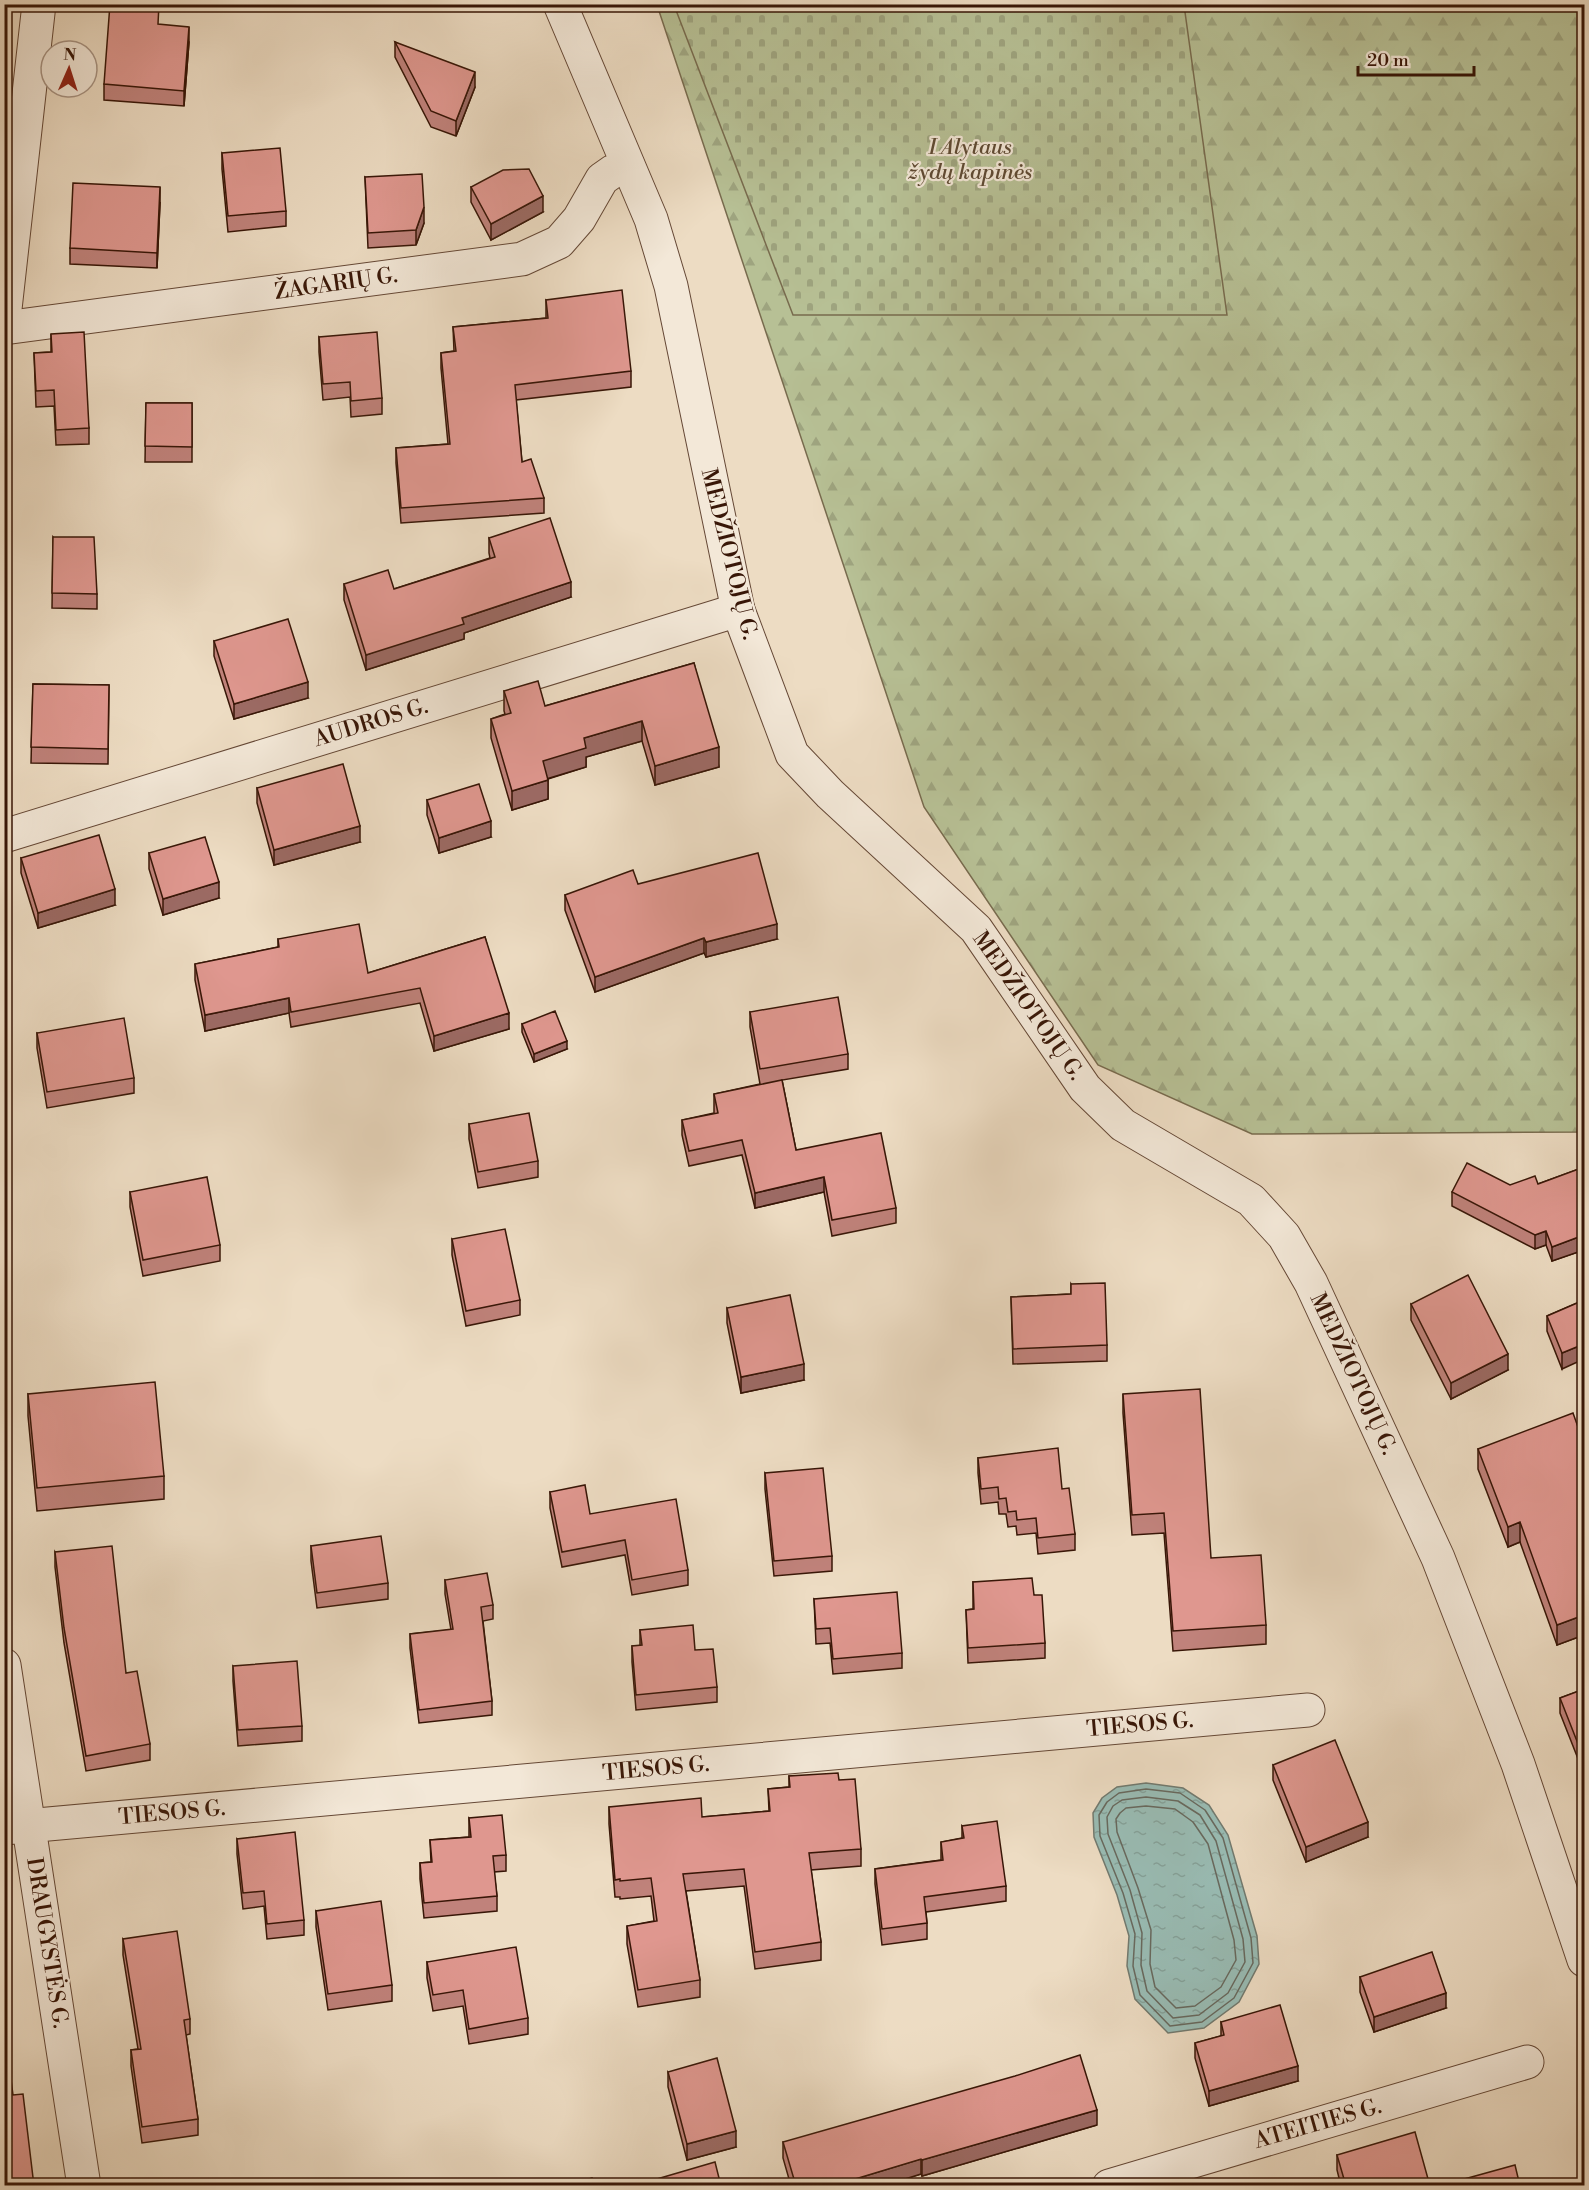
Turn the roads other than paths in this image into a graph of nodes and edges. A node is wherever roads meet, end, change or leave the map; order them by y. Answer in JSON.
{"nodes":[{"id":1,"x":39,"y":4,"type":"edge"},
{"id":2,"x":560,"y":4,"type":"edge"},
{"id":3,"x":628,"y":166,"type":"junction"},
{"id":4,"x":4,"y":318,"type":"edge"},
{"id":5,"x":4,"y":328,"type":"edge"},
{"id":6,"x":738,"y":610,"type":"junction"},
{"id":7,"x":4,"y":836,"type":"edge"},
{"id":8,"x":4,"y":1665,"type":"edge"},
{"id":9,"x":1308,"y":1710,"type":"dead end"},
{"id":10,"x":17,"y":1827,"type":"edge"},
{"id":11,"x":1584,"y":1960,"type":"edge"},
{"id":12,"x":1527,"y":2062,"type":"dead end"},
{"id":13,"x":84,"y":2186,"type":"edge"},
{"id":14,"x":1109,"y":2186,"type":"edge"}],
"edges":[{"from":1,"to":4,"type":"street"},
{"from":2,"to":3,"type":"street","name":"MEDŽIOTOJŲ G."},
{"from":3,"to":5,"type":"street","name":"ŽAGARIŲ G."},
{"from":3,"to":6,"type":"street","name":"MEDŽIOTOJŲ G."},
{"from":6,"to":7,"type":"street","name":"AUDROS G."},
{"from":6,"to":11,"type":"street","name":"MEDŽIOTOJŲ G."},
{"from":8,"to":10,"type":"street","name":"DRAUGYSTĖS G."},
{"from":9,"to":10,"type":"street","name":"TIESOS G."},
{"from":10,"to":13,"type":"street","name":"DRAUGYSTĖS G."},
{"from":12,"to":14,"type":"street","name":"ATEITIES G."}]}
